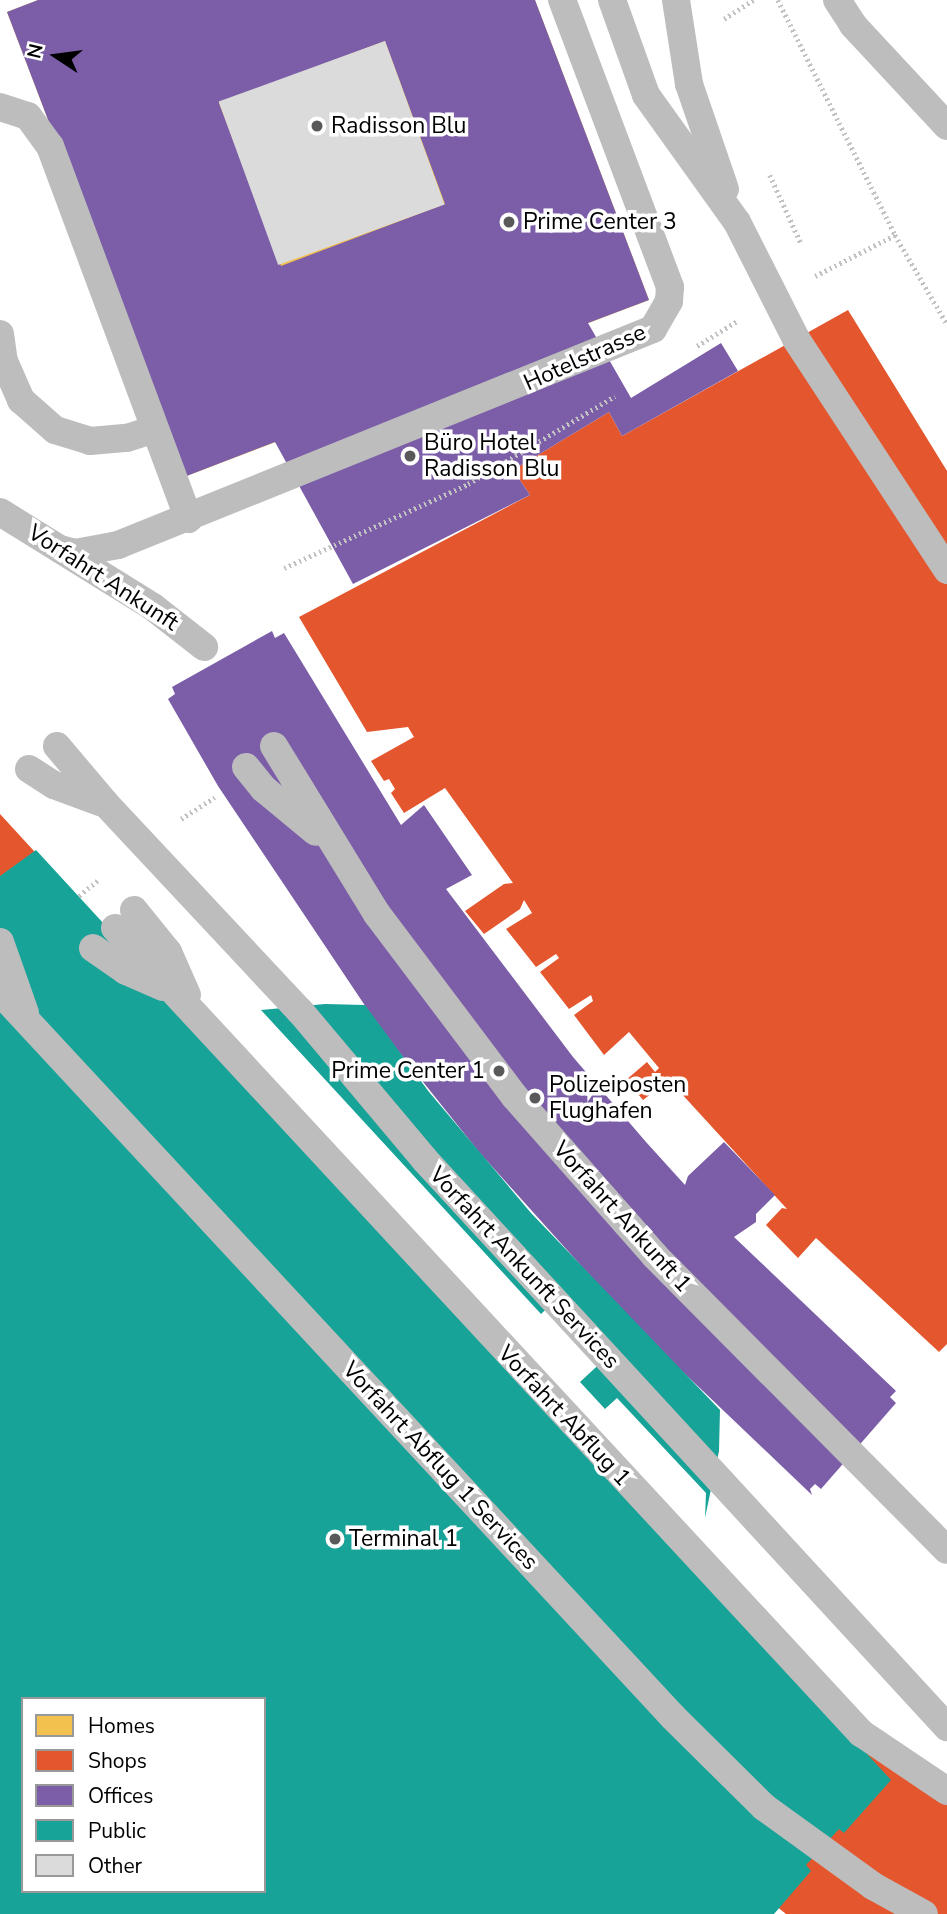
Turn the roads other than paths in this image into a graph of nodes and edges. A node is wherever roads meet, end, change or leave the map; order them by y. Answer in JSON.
{"nodes":[{"id":1,"x":562,"y":0,"type":"edge"},
{"id":2,"x":612,"y":0,"type":"edge"},
{"id":3,"x":676,"y":0,"type":"edge"},
{"id":4,"x":837,"y":0,"type":"edge"},
{"id":5,"x":0,"y":107,"type":"edge"},
{"id":6,"x":947,"y":126,"type":"edge"},
{"id":7,"x":737,"y":222,"type":"junction"},
{"id":8,"x":1,"y":359,"type":"edge"},
{"id":9,"x":154,"y":429,"type":"junction"},
{"id":10,"x":0,"y":512,"type":"edge"},
{"id":11,"x":189,"y":519,"type":"junction"},
{"id":12,"x":60,"y":549,"type":"junction"},
{"id":13,"x":947,"y":570,"type":"edge"},
{"id":14,"x":204,"y":648,"type":"dead end"},
{"id":15,"x":57,"y":746,"type":"dead end"},
{"id":16,"x":274,"y":746,"type":"dead end"},
{"id":17,"x":246,"y":767,"type":"dead end"},
{"id":18,"x":29,"y":769,"type":"dead end"},
{"id":19,"x":106,"y":804,"type":"junction"},
{"id":20,"x":336,"y":852,"type":"junction"},
{"id":21,"x":125,"y":919,"type":"dead end"},
{"id":22,"x":0,"y":942,"type":"edge"},
{"id":23,"x":93,"y":948,"type":"dead end"},
{"id":24,"x":0,"y":992,"type":"edge"},
{"id":25,"x":190,"y":1010,"type":"junction"},
{"id":26,"x":29,"y":1023,"type":"junction"},
{"id":27,"x":947,"y":1550,"type":"edge"},
{"id":28,"x":947,"y":1727,"type":"edge"},
{"id":29,"x":947,"y":1791,"type":"edge"},
{"id":30,"x":924,"y":1914,"type":"edge"}],
"edges":[{"from":1,"to":11,"type":"lane","name":"Hotelstrasse"},
{"from":2,"to":7,"type":"lane"},
{"from":3,"to":7,"type":"lane"},
{"from":4,"to":6,"type":"lane"},
{"from":5,"to":9,"type":"lane"},
{"from":7,"to":13,"type":"lane","bridge":true},
{"from":8,"to":9,"type":"lane"},
{"from":9,"to":11,"type":"lane"},
{"from":10,"to":12,"type":"lane","name":"Vorfahrt Ankunft"},
{"from":11,"to":12,"type":"lane","name":"Hotelstrasse"},
{"from":12,"to":14,"type":"lane","name":"Vorfahrt Ankunft"},
{"from":15,"to":19,"type":"lane","name":"Vorfahrt Ankunft Services"},
{"from":16,"to":20,"type":"lane"},
{"from":17,"to":20,"type":"lane"},
{"from":18,"to":19,"type":"lane"},
{"from":19,"to":28,"type":"lane","name":"Vorfahrt Ankunft Services"},
{"from":20,"to":27,"type":"lane","name":"Vorfahrt Ankunft 1"},
{"from":21,"to":25,"type":"lane","name":"Vorfahrt Abflug 1"},
{"from":22,"to":26,"type":"lane"},
{"from":23,"to":25,"type":"lane"},
{"from":24,"to":26,"type":"lane","name":"Vorfahrt Abflug 1 Services"},
{"from":25,"to":29,"type":"lane","name":"Vorfahrt Abflug 1"},
{"from":26,"to":30,"type":"lane","name":"Vorfahrt Abflug 1 Services"}]}
